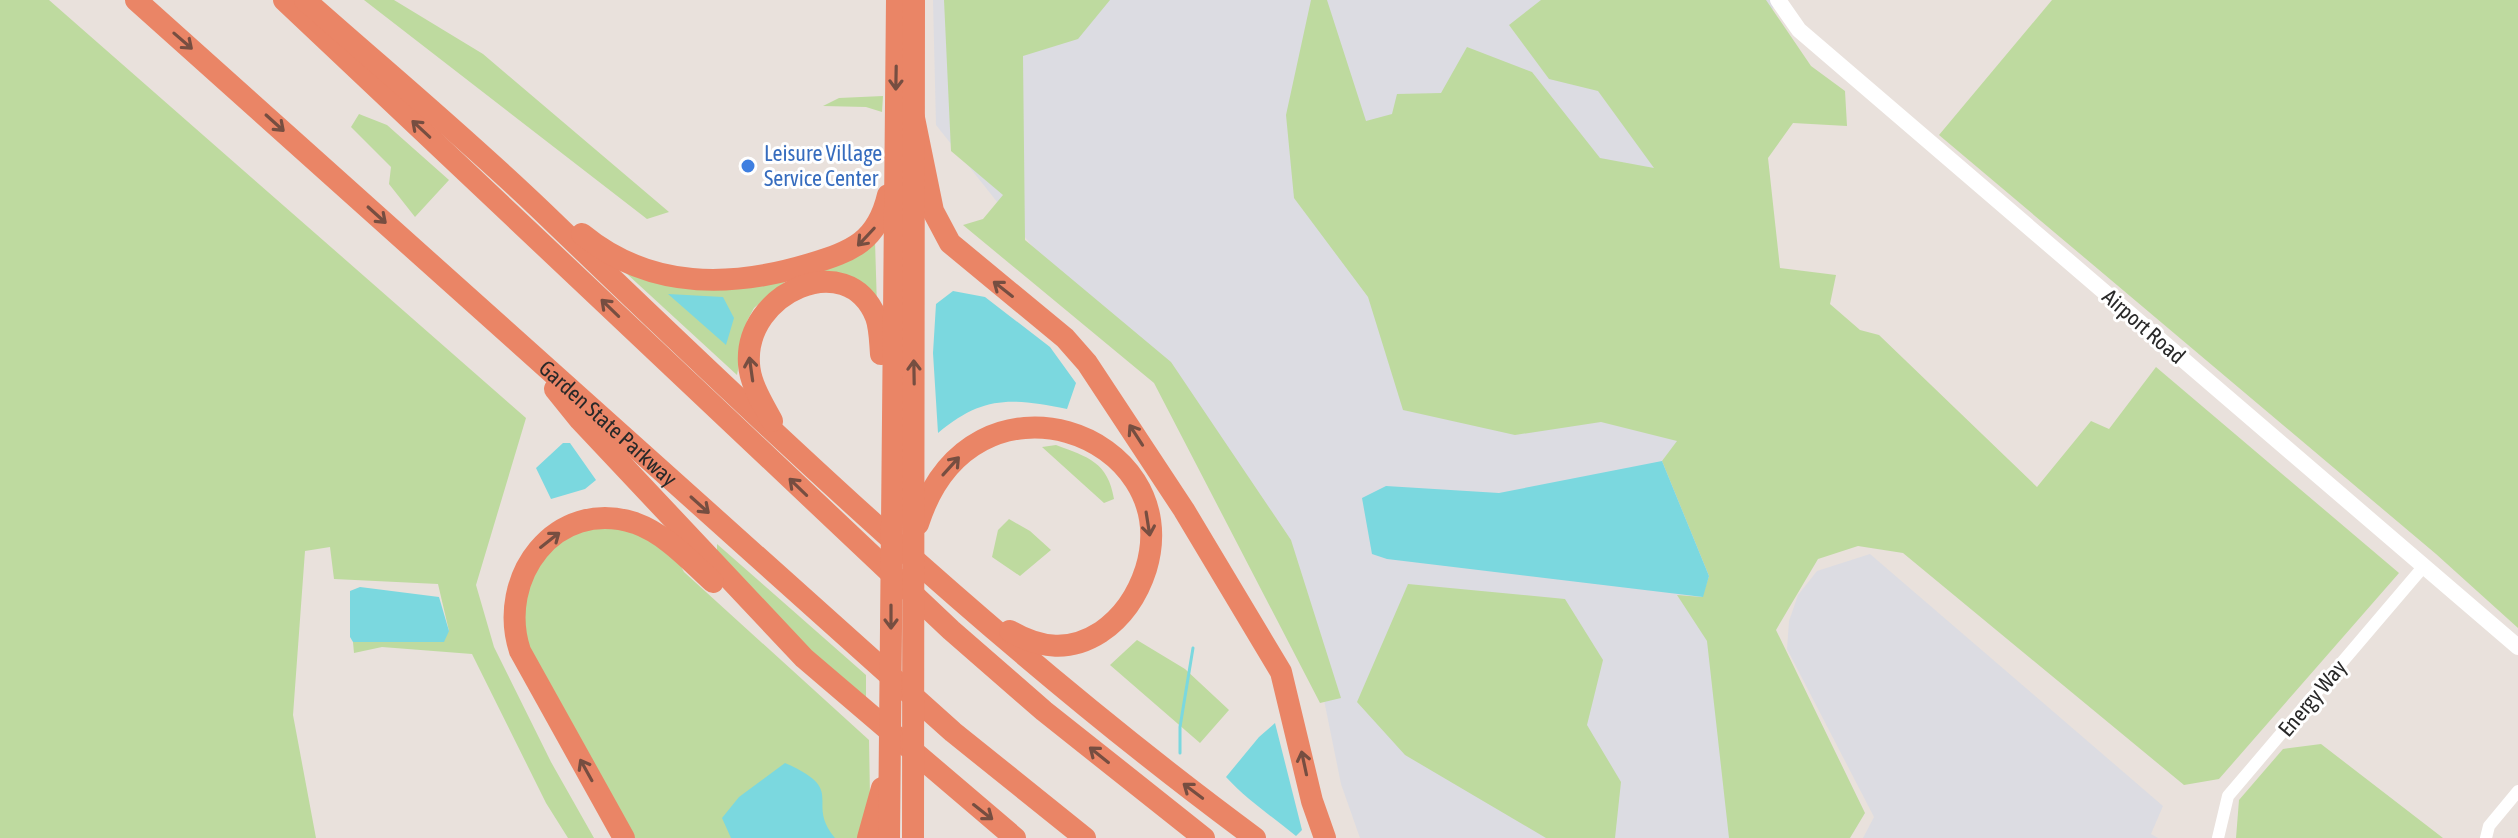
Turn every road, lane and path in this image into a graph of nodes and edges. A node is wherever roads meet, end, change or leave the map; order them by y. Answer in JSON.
{"nodes":[{"id":1,"x":136,"y":0,"type":"edge"},
{"id":2,"x":284,"y":0,"type":"edge"},
{"id":3,"x":305,"y":0,"type":"edge"},
{"id":4,"x":897,"y":0,"type":"edge"},
{"id":5,"x":914,"y":0,"type":"edge"},
{"id":6,"x":1778,"y":0,"type":"edge"},
{"id":7,"x":914,"y":118,"type":"junction"},
{"id":8,"x":895,"y":166,"type":"junction"},
{"id":9,"x":542,"y":212,"type":"junction"},
{"id":10,"x":517,"y":341,"type":"junction"},
{"id":11,"x":893,"y":399,"type":"junction"},
{"id":12,"x":783,"y":439,"type":"junction"},
{"id":13,"x":915,"y":534,"type":"junction"},
{"id":14,"x":2424,"y":566,"type":"junction"},
{"id":15,"x":976,"y":615,"type":"junction"},
{"id":16,"x":2518,"y":647,"type":"edge"},
{"id":17,"x":804,"y":658,"type":"junction"},
{"id":18,"x":890,"y":760,"type":"junction"},
{"id":19,"x":2518,"y":791,"type":"edge"},
{"id":20,"x":624,"y":838,"type":"edge"},
{"id":21,"x":868,"y":838,"type":"edge"},
{"id":22,"x":889,"y":838,"type":"edge"},
{"id":23,"x":913,"y":838,"type":"edge"},
{"id":24,"x":1015,"y":838,"type":"edge"},
{"id":25,"x":1085,"y":838,"type":"edge"},
{"id":26,"x":1204,"y":838,"type":"edge"},
{"id":27,"x":1255,"y":838,"type":"edge"},
{"id":28,"x":1325,"y":838,"type":"edge"},
{"id":29,"x":2218,"y":838,"type":"edge"},
{"id":30,"x":2486,"y":838,"type":"edge"}],
"edges":[{"from":1,"to":10,"type":"highway","name":"Garden State Parkway","one_way":true},
{"from":26,"to":2,"type":"highway","one_way":true},
{"from":3,"to":9,"type":"highway"},
{"from":4,"to":8,"type":"highway","one_way":true},
{"from":5,"to":7,"type":"highway"},
{"from":6,"to":14,"type":"street","name":"Airport Road"},
{"from":13,"to":7,"type":"highway","one_way":true},
{"from":28,"to":7,"type":"highway","one_way":true},
{"from":8,"to":9,"type":"highway","one_way":true},
{"from":8,"to":11,"type":"highway"},
{"from":9,"to":12,"type":"highway"},
{"from":10,"to":17,"type":"highway"},
{"from":10,"to":25,"type":"highway","name":"Garden State Parkway","one_way":true},
{"from":12,"to":11,"type":"highway","one_way":true},
{"from":11,"to":18,"type":"highway","one_way":true},
{"from":12,"to":15,"type":"highway"},
{"from":13,"to":15,"type":"highway","one_way":true},
{"from":13,"to":23,"type":"highway"},
{"from":14,"to":16,"type":"street","name":"Airport Road"},
{"from":14,"to":29,"type":"street","name":"Energy Way"},
{"from":27,"to":15,"type":"highway","one_way":true},
{"from":20,"to":17,"type":"highway","one_way":true},
{"from":17,"to":24,"type":"highway","one_way":true},
{"from":18,"to":21,"type":"highway"},
{"from":18,"to":22,"type":"highway"},
{"from":19,"to":30,"type":"street"}]}
